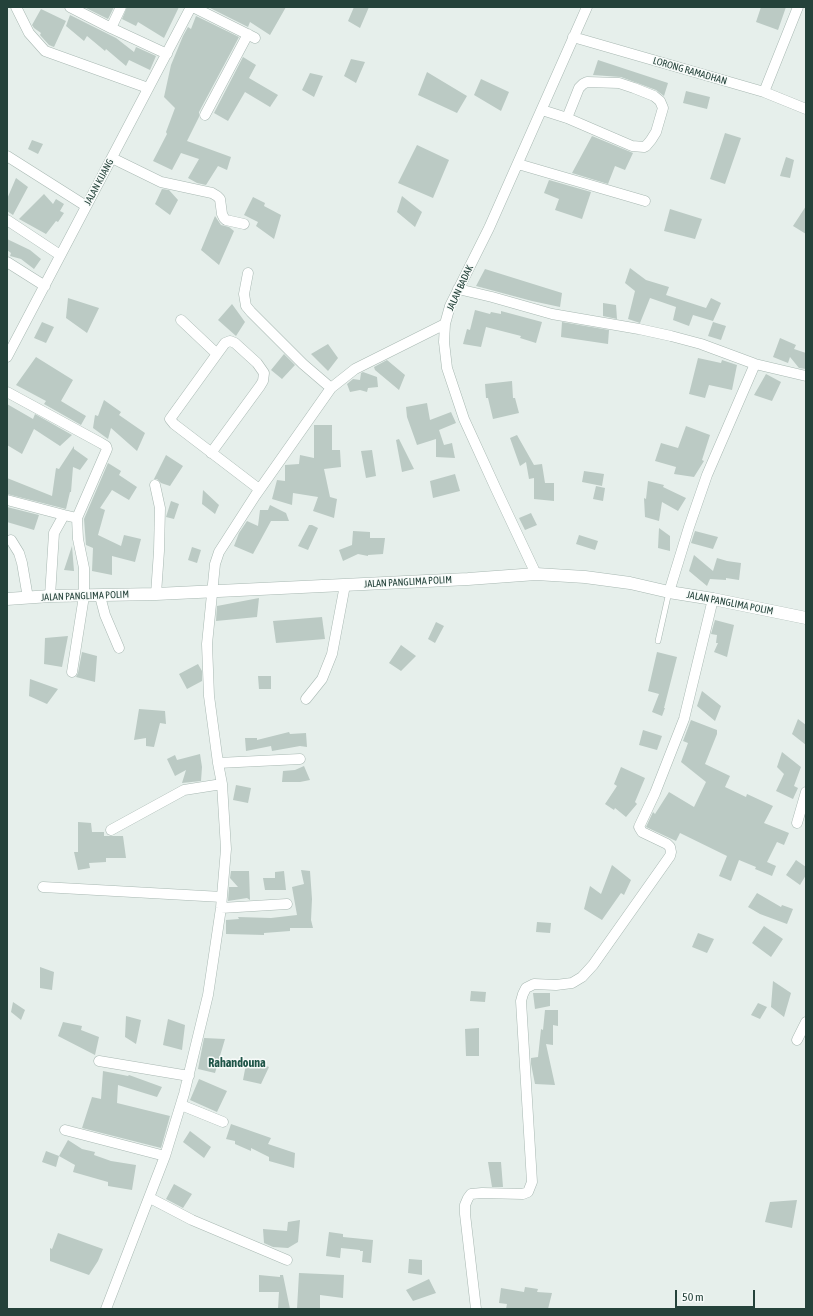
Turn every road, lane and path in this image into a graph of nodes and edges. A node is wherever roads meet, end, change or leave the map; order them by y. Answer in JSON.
{"nodes":[{"id":1,"x":16,"y":7,"type":"edge"},
{"id":2,"x":70,"y":7,"type":"edge"},
{"id":3,"x":121,"y":7,"type":"edge"},
{"id":4,"x":192,"y":7,"type":"edge"},
{"id":5,"x":586,"y":7,"type":"edge"},
{"id":6,"x":798,"y":7,"type":"edge"},
{"id":7,"x":111,"y":28,"type":"junction"},
{"id":8,"x":573,"y":37,"type":"junction"},
{"id":9,"x":167,"y":54,"type":"junction"},
{"id":10,"x":148,"y":88,"type":"junction"},
{"id":11,"x":764,"y":92,"type":"junction"},
{"id":12,"x":806,"y":108,"type":"edge"},
{"id":13,"x":542,"y":110,"type":"junction"},
{"id":14,"x":205,"y":115,"type":"dead end"},
{"id":15,"x":567,"y":118,"type":"junction"},
{"id":16,"x":7,"y":156,"type":"edge"},
{"id":17,"x":112,"y":158,"type":"junction"},
{"id":18,"x":518,"y":164,"type":"junction"},
{"id":19,"x":644,"y":201,"type":"dead end"},
{"id":20,"x":86,"y":206,"type":"junction"},
{"id":21,"x":7,"y":220,"type":"edge"},
{"id":22,"x":244,"y":224,"type":"dead end"},
{"id":23,"x":60,"y":255,"type":"junction"},
{"id":24,"x":7,"y":262,"type":"edge"},
{"id":25,"x":248,"y":273,"type":"dead end"},
{"id":26,"x":45,"y":286,"type":"junction"},
{"id":27,"x":458,"y":289,"type":"junction"},
{"id":28,"x":181,"y":320,"type":"dead end"},
{"id":29,"x":445,"y":324,"type":"junction"},
{"id":30,"x":11,"y":342,"type":"edge"},
{"id":31,"x":217,"y":354,"type":"junction"},
{"id":32,"x":7,"y":357,"type":"edge"},
{"id":33,"x":755,"y":364,"type":"junction"},
{"id":34,"x":806,"y":376,"type":"edge"},
{"id":35,"x":331,"y":388,"type":"junction"},
{"id":36,"x":7,"y":392,"type":"edge"},
{"id":37,"x":211,"y":453,"type":"junction"},
{"id":38,"x":156,"y":485,"type":"dead end"},
{"id":39,"x":259,"y":489,"type":"junction"},
{"id":40,"x":7,"y":500,"type":"edge"},
{"id":41,"x":64,"y":515,"type":"junction"},
{"id":42,"x":77,"y":518,"type":"junction"},
{"id":43,"x":11,"y":540,"type":"dead end"},
{"id":44,"x":536,"y":574,"type":"junction"},
{"id":45,"x":345,"y":585,"type":"junction"},
{"id":46,"x":212,"y":591,"type":"junction"},
{"id":47,"x":669,"y":592,"type":"junction"},
{"id":48,"x":156,"y":594,"type":"junction"},
{"id":49,"x":50,"y":596,"type":"junction"},
{"id":50,"x":84,"y":596,"type":"junction"},
{"id":51,"x":100,"y":596,"type":"junction"},
{"id":52,"x":28,"y":598,"type":"junction"},
{"id":53,"x":7,"y":599,"type":"edge"},
{"id":54,"x":713,"y":599,"type":"junction"},
{"id":55,"x":806,"y":618,"type":"edge"},
{"id":56,"x":658,"y":642,"type":"dead end"},
{"id":57,"x":119,"y":648,"type":"dead end"},
{"id":58,"x":72,"y":672,"type":"dead end"},
{"id":59,"x":306,"y":698,"type":"dead end"},
{"id":60,"x":300,"y":759,"type":"dead end"},
{"id":61,"x":218,"y":763,"type":"junction"},
{"id":62,"x":222,"y":784,"type":"junction"},
{"id":63,"x":806,"y":792,"type":"edge"},
{"id":64,"x":797,"y":823,"type":"dead end"},
{"id":65,"x":111,"y":830,"type":"dead end"},
{"id":66,"x":44,"y":887,"type":"dead end"},
{"id":67,"x":222,"y":897,"type":"junction"},
{"id":68,"x":287,"y":904,"type":"dead end"},
{"id":69,"x":221,"y":908,"type":"junction"},
{"id":70,"x":806,"y":1022,"type":"edge"},
{"id":71,"x":797,"y":1040,"type":"dead end"},
{"id":72,"x":99,"y":1061,"type":"dead end"},
{"id":73,"x":189,"y":1076,"type":"junction"},
{"id":74,"x":181,"y":1105,"type":"junction"},
{"id":75,"x":223,"y":1122,"type":"dead end"},
{"id":76,"x":65,"y":1130,"type":"dead end"},
{"id":77,"x":165,"y":1156,"type":"junction"},
{"id":78,"x":150,"y":1198,"type":"junction"},
{"id":79,"x":287,"y":1260,"type":"dead end"},
{"id":80,"x":106,"y":1309,"type":"edge"},
{"id":81,"x":476,"y":1309,"type":"edge"}],
"edges":[{"from":1,"to":10,"type":"street"},
{"from":2,"to":7,"type":"street"},
{"from":3,"to":7,"type":"street"},
{"from":4,"to":9,"type":"street","name":"JALAN KIJANG"},
{"from":4,"to":14,"type":"street"},
{"from":5,"to":8,"type":"street","name":"JALAN BADAK"},
{"from":6,"to":11,"type":"street"},
{"from":7,"to":9,"type":"street"},
{"from":8,"to":11,"type":"street","name":"LORONG RAMADHAN"},
{"from":8,"to":13,"type":"street","name":"JALAN BADAK"},
{"from":9,"to":10,"type":"street","name":"JALAN KIJANG"},
{"from":10,"to":17,"type":"street","name":"JALAN KIJANG"},
{"from":11,"to":12,"type":"street","name":"LORONG RAMADHAN"},
{"from":13,"to":15,"type":"street"},
{"from":13,"to":18,"type":"street","name":"JALAN BADAK"},
{"from":15,"to":15,"type":"street"},
{"from":16,"to":20,"type":"street"},
{"from":17,"to":20,"type":"street","name":"JALAN KIJANG"},
{"from":17,"to":22,"type":"street"},
{"from":18,"to":19,"type":"street"},
{"from":18,"to":27,"type":"street","name":"JALAN BADAK"},
{"from":20,"to":23,"type":"street","name":"JALAN KIJANG"},
{"from":21,"to":23,"type":"street"},
{"from":23,"to":26,"type":"street","name":"JALAN KIJANG"},
{"from":24,"to":26,"type":"street"},
{"from":25,"to":35,"type":"street"},
{"from":26,"to":30,"type":"street","name":"JALAN KIJANG"},
{"from":27,"to":29,"type":"street","name":"JALAN BADAK"},
{"from":27,"to":33,"type":"street"},
{"from":28,"to":31,"type":"street"},
{"from":29,"to":35,"type":"street"},
{"from":29,"to":44,"type":"street","name":"JALAN BADAK"},
{"from":30,"to":32,"type":"street","name":"JALAN KIJANG"},
{"from":31,"to":37,"type":"street"},
{"from":31,"to":37,"type":"street"},
{"from":33,"to":34,"type":"street"},
{"from":33,"to":47,"type":"street"},
{"from":35,"to":39,"type":"street"},
{"from":36,"to":42,"type":"street"},
{"from":37,"to":39,"type":"street"},
{"from":38,"to":48,"type":"street"},
{"from":39,"to":46,"type":"street"},
{"from":40,"to":41,"type":"street"},
{"from":41,"to":42,"type":"street"},
{"from":41,"to":49,"type":"street"},
{"from":42,"to":50,"type":"street"},
{"from":43,"to":52,"type":"street"},
{"from":44,"to":45,"type":"street","name":"JALAN PANGLIMA POLIM"},
{"from":44,"to":47,"type":"street","name":"JALAN PANGLIMA POLIM"},
{"from":45,"to":46,"type":"street","name":"JALAN PANGLIMA POLIM"},
{"from":45,"to":59,"type":"street"},
{"from":46,"to":48,"type":"street","name":"JALAN PANGLIMA POLIM"},
{"from":46,"to":61,"type":"street"},
{"from":47,"to":54,"type":"street","name":"JALAN PANGLIMA POLIM"},
{"from":47,"to":56,"type":"lane"},
{"from":48,"to":51,"type":"street","name":"JALAN PANGLIMA POLIM"},
{"from":49,"to":50,"type":"street","name":"JALAN PANGLIMA POLIM"},
{"from":49,"to":52,"type":"street","name":"JALAN PANGLIMA POLIM"},
{"from":50,"to":51,"type":"street","name":"JALAN PANGLIMA POLIM"},
{"from":50,"to":58,"type":"street"},
{"from":51,"to":57,"type":"street"},
{"from":52,"to":53,"type":"street","name":"JALAN PANGLIMA POLIM"},
{"from":54,"to":55,"type":"street","name":"JALAN PANGLIMA POLIM"},
{"from":54,"to":81,"type":"street"},
{"from":60,"to":61,"type":"street"},
{"from":61,"to":62,"type":"street"},
{"from":62,"to":65,"type":"street"},
{"from":62,"to":67,"type":"street"},
{"from":63,"to":64,"type":"street"},
{"from":66,"to":67,"type":"street"},
{"from":67,"to":69,"type":"street"},
{"from":68,"to":69,"type":"street"},
{"from":69,"to":73,"type":"street"},
{"from":70,"to":71,"type":"street"},
{"from":72,"to":73,"type":"street"},
{"from":73,"to":74,"type":"street"},
{"from":74,"to":75,"type":"street"},
{"from":74,"to":77,"type":"street"},
{"from":76,"to":77,"type":"street"},
{"from":77,"to":78,"type":"street"},
{"from":78,"to":79,"type":"street"},
{"from":78,"to":80,"type":"street"}]}
